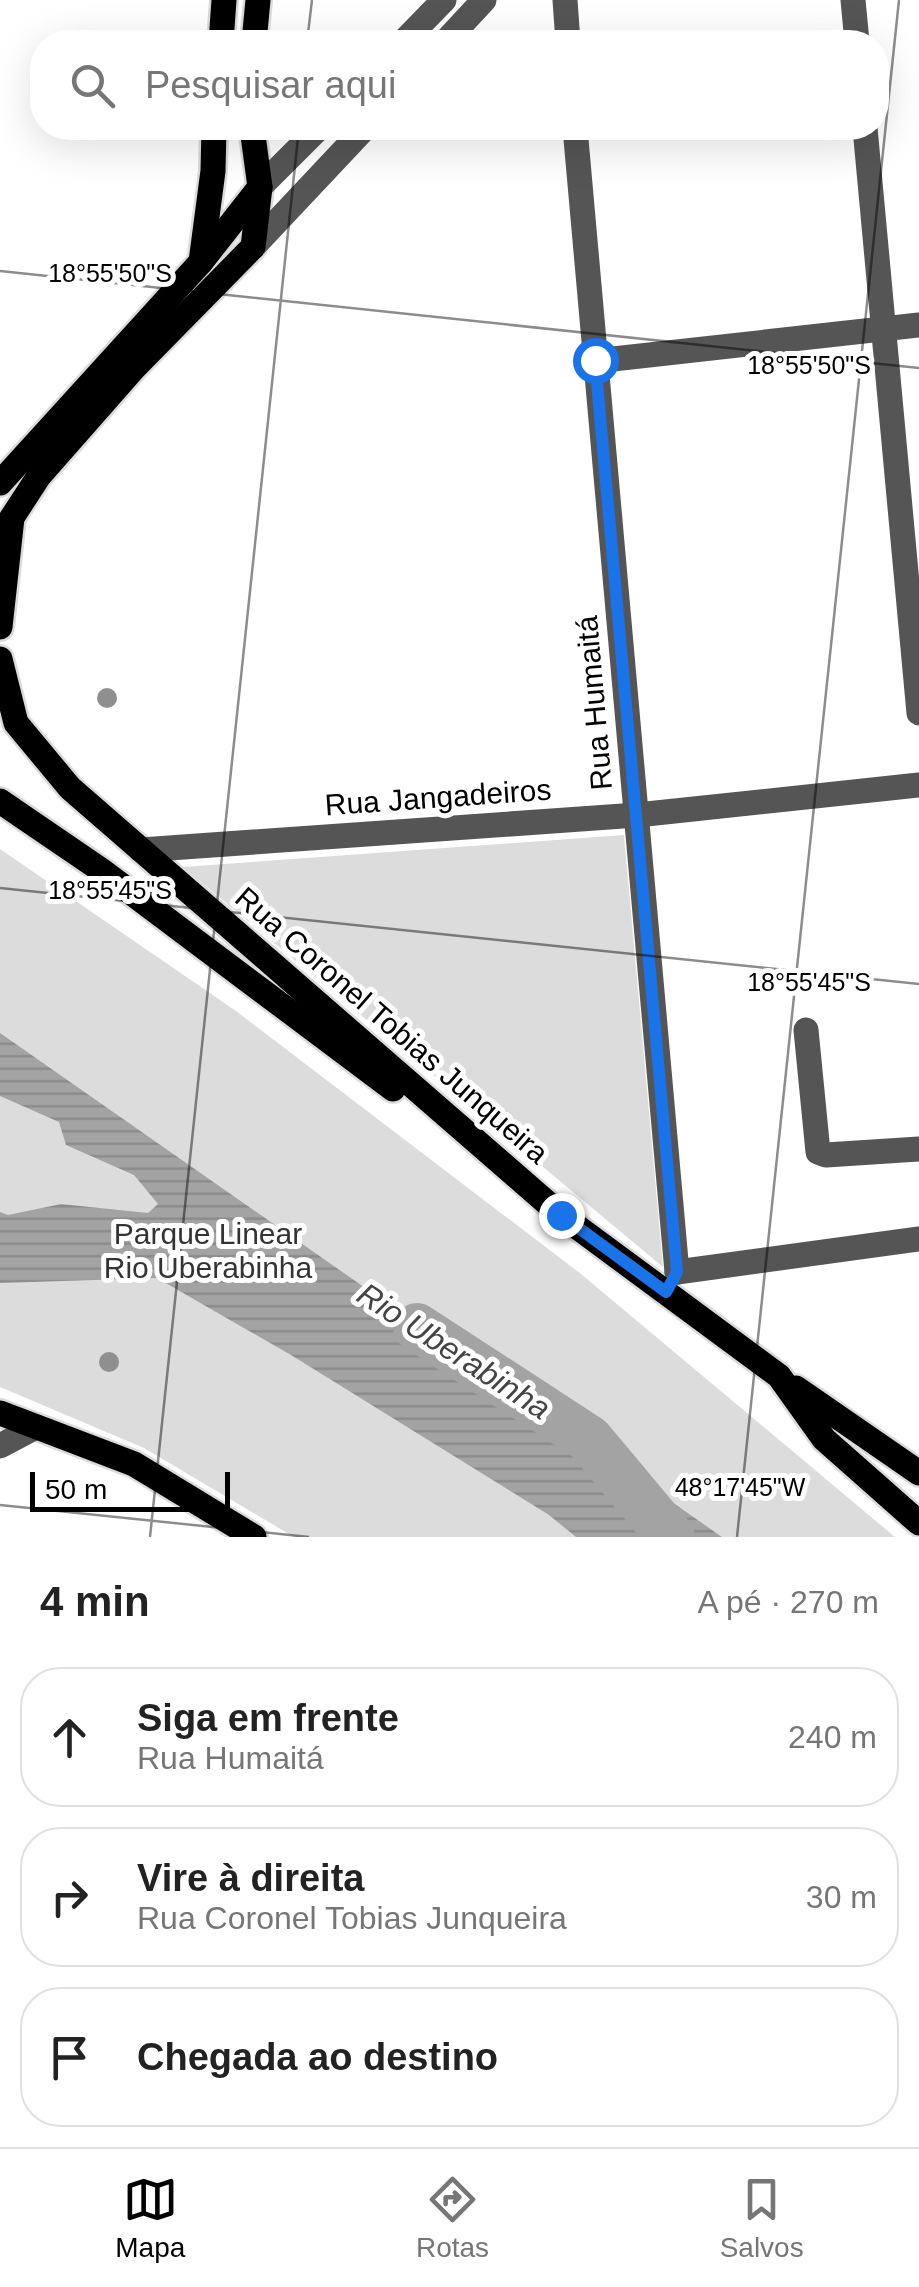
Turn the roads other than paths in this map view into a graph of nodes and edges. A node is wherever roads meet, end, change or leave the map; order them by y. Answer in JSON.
{"nodes":[{"id":1,"x":224,"y":0,"type":"edge"},
{"id":2,"x":258,"y":0,"type":"edge"},
{"id":3,"x":444,"y":0,"type":"edge"},
{"id":4,"x":484,"y":0,"type":"edge"},
{"id":5,"x":565,"y":0,"type":"edge"},
{"id":6,"x":853,"y":0,"type":"edge"},
{"id":7,"x":222,"y":30,"type":"edge"},
{"id":8,"x":255,"y":30,"type":"edge"},
{"id":9,"x":414,"y":30,"type":"edge"},
{"id":10,"x":456,"y":30,"type":"edge"},
{"id":11,"x":567,"y":30,"type":"edge"},
{"id":12,"x":856,"y":30,"type":"edge"},
{"id":13,"x":214,"y":140,"type":"edge"},
{"id":14,"x":254,"y":140,"type":"edge"},
{"id":15,"x":307,"y":140,"type":"edge"},
{"id":16,"x":355,"y":140,"type":"edge"},
{"id":17,"x":576,"y":140,"type":"edge"},
{"id":18,"x":866,"y":140,"type":"edge"},
{"id":19,"x":260,"y":187,"type":"junction"},
{"id":20,"x":253,"y":247,"type":"junction"},
{"id":21,"x":201,"y":262,"type":"junction"},
{"id":22,"x":919,"y":325,"type":"edge"},
{"id":23,"x":883,"y":328,"type":"junction"},
{"id":24,"x":595,"y":360,"type":"junction"},
{"id":25,"x":0,"y":483,"type":"edge"},
{"id":26,"x":6,"y":525,"type":"edge"},
{"id":27,"x":0,"y":627,"type":"edge"},
{"id":28,"x":0,"y":660,"type":"edge"},
{"id":29,"x":919,"y":713,"type":"edge"},
{"id":30,"x":919,"y":784,"type":"edge"},
{"id":31,"x":0,"y":801,"type":"edge"},
{"id":32,"x":637,"y":815,"type":"junction"},
{"id":33,"x":141,"y":850,"type":"junction"},
{"id":34,"x":806,"y":1030,"type":"dead end"},
{"id":35,"x":919,"y":1149,"type":"edge"},
{"id":36,"x":561,"y":1215,"type":"junction"},
{"id":37,"x":919,"y":1239,"type":"edge"},
{"id":38,"x":672,"y":1282,"type":"junction"},
{"id":39,"x":779,"y":1376,"type":"junction"},
{"id":40,"x":0,"y":1412,"type":"edge"},
{"id":41,"x":36,"y":1426,"type":"junction"},
{"id":42,"x":0,"y":1446,"type":"edge"},
{"id":43,"x":919,"y":1473,"type":"edge"},
{"id":44,"x":919,"y":1523,"type":"edge"},
{"id":45,"x":254,"y":1537,"type":"edge"}],
"edges":[{"from":1,"to":7,"type":"main road"},
{"from":2,"to":8,"type":"main road"},
{"from":3,"to":9,"type":"street"},
{"from":4,"to":10,"type":"street"},
{"from":5,"to":11,"type":"street"},
{"from":6,"to":12,"type":"street"},
{"from":13,"to":21,"type":"main road"},
{"from":14,"to":19,"type":"main road"},
{"from":15,"to":19,"type":"street"},
{"from":16,"to":20,"type":"street"},
{"from":17,"to":24,"type":"street","name":"Rua Humaitá"},
{"from":18,"to":23,"type":"street"},
{"from":19,"to":20,"type":"main road"},
{"from":19,"to":21,"type":"main road"},
{"from":20,"to":26,"type":"main road"},
{"from":21,"to":25,"type":"main road"},
{"from":22,"to":23,"type":"street"},
{"from":23,"to":24,"type":"street"},
{"from":23,"to":29,"type":"street"},
{"from":24,"to":32,"type":"street","name":"Rua Humaitá"},
{"from":26,"to":27,"type":"main road"},
{"from":28,"to":33,"type":"main road","name":"Rua Coronel Tobias Junqueira"},
{"from":30,"to":32,"type":"street","name":"Rua Jangadeiros"},
{"from":31,"to":36,"type":"main road"},
{"from":32,"to":33,"type":"street","name":"Rua Jangadeiros"},
{"from":32,"to":38,"type":"street","name":"Rua Humaitá"},
{"from":33,"to":36,"type":"main road","name":"Rua Coronel Tobias Junqueira"},
{"from":34,"to":35,"type":"street"},
{"from":36,"to":38,"type":"main road","name":"Rua Coronel Tobias Junqueira"},
{"from":37,"to":38,"type":"street"},
{"from":38,"to":39,"type":"main road","name":"Rua Coronel Tobias Junqueira"},
{"from":39,"to":43,"type":"main road"},
{"from":39,"to":44,"type":"main road","name":"Rua Coronel Tobias Junqueira"},
{"from":40,"to":41,"type":"main road"},
{"from":41,"to":42,"type":"street"},
{"from":41,"to":45,"type":"main road"}]}
